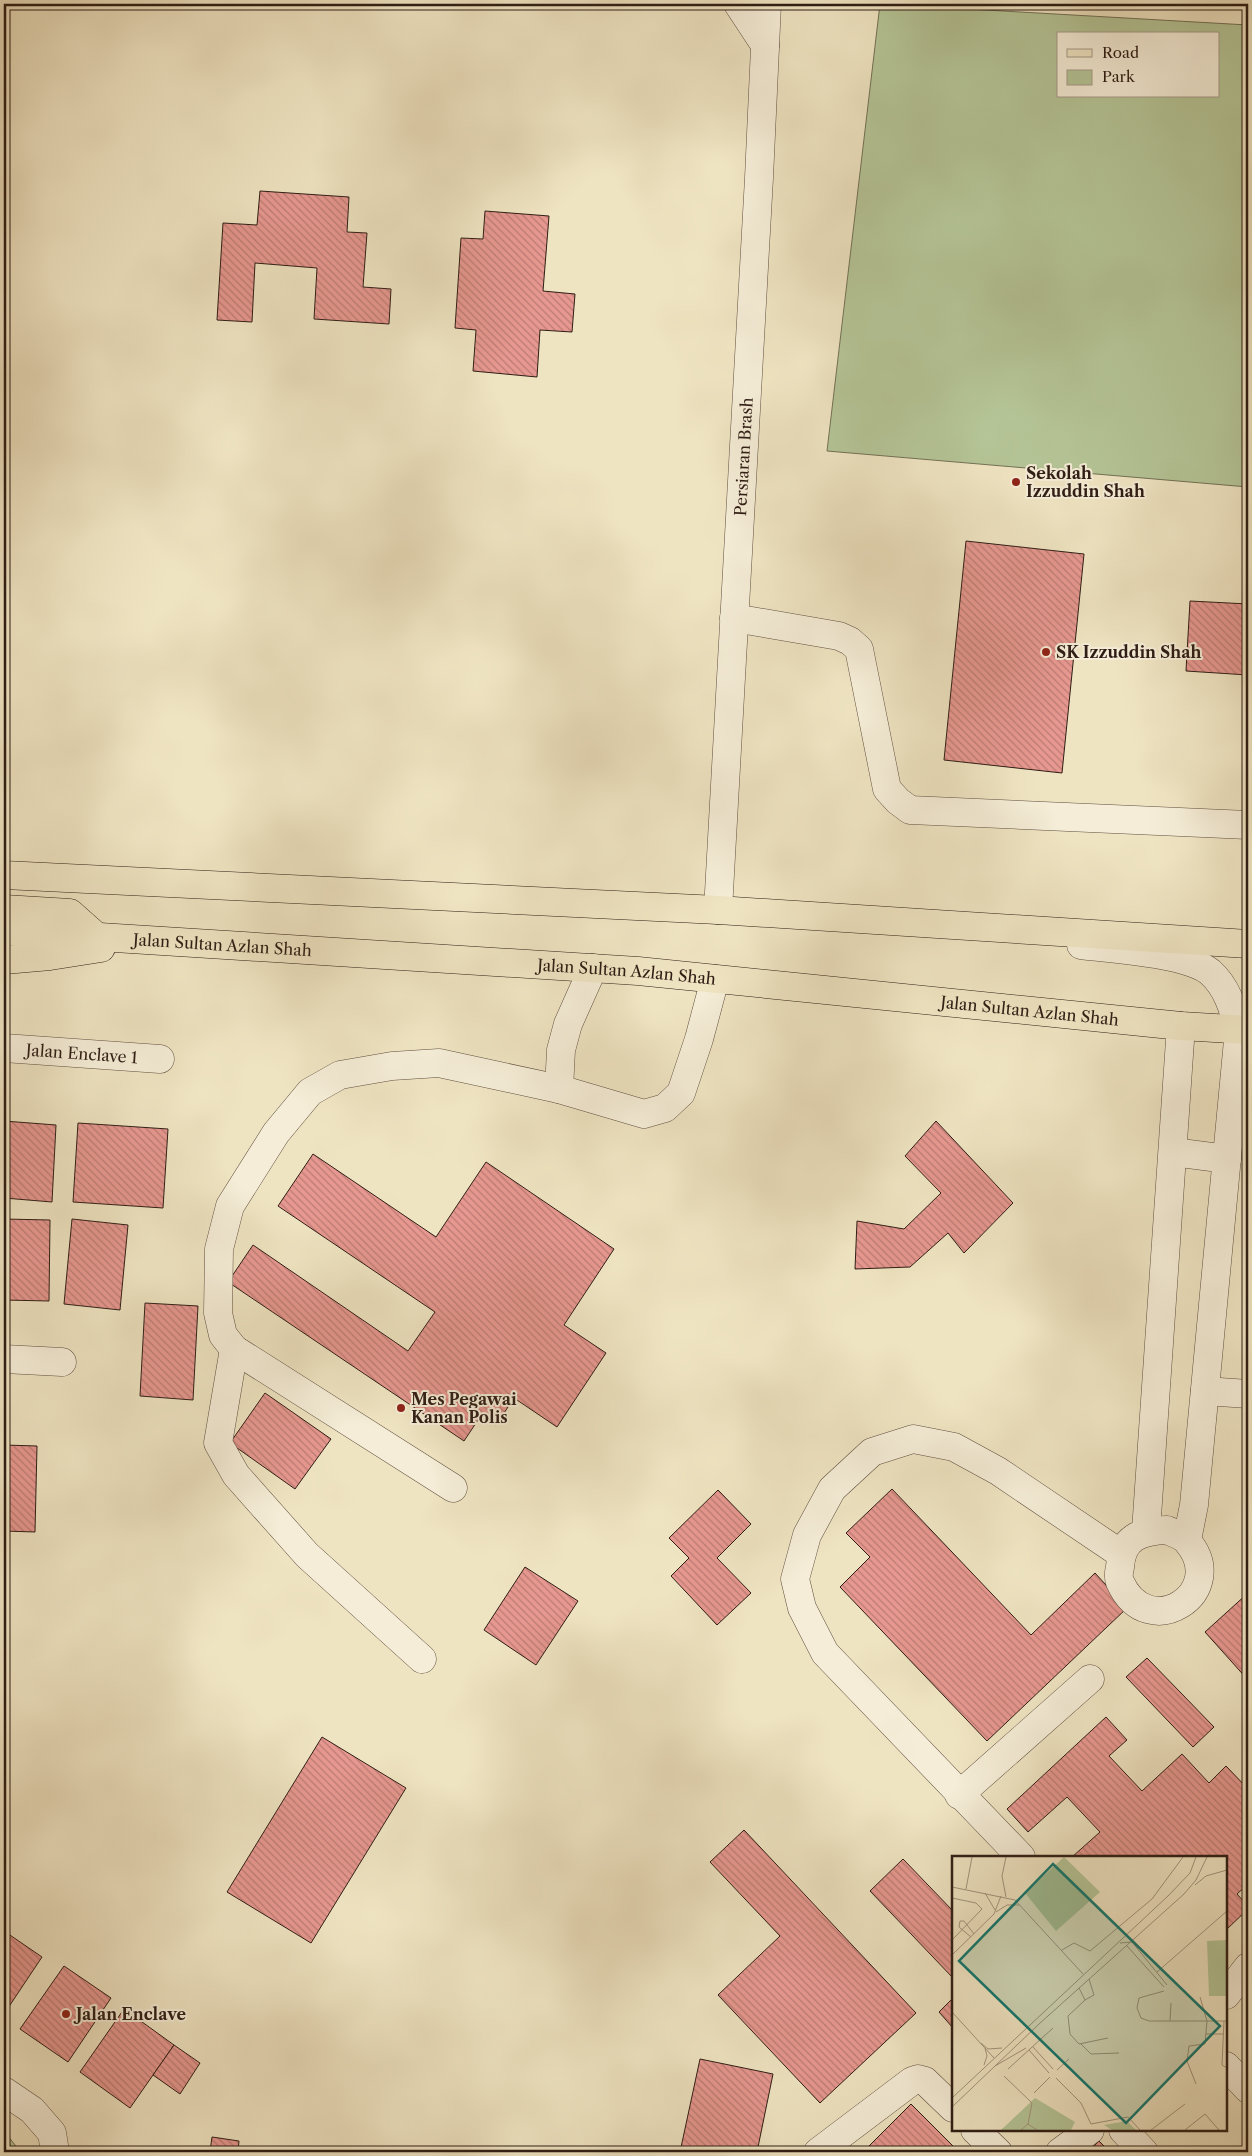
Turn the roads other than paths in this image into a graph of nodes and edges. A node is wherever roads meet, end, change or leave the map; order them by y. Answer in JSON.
{"nodes":[{"id":1,"x":738,"y":4,"type":"edge"},
{"id":2,"x":767,"y":4,"type":"edge"},
{"id":3,"x":765,"y":45,"type":"junction"},
{"id":4,"x":734,"y":618,"type":"junction"},
{"id":5,"x":1248,"y":825,"type":"edge"},
{"id":6,"x":4,"y":875,"type":"edge"},
{"id":7,"x":4,"y":909,"type":"edge"},
{"id":8,"x":718,"y":910,"type":"junction"},
{"id":9,"x":1049,"y":931,"type":"junction"},
{"id":10,"x":4,"y":932,"type":"edge"},
{"id":11,"x":97,"y":937,"type":"junction"},
{"id":12,"x":142,"y":941,"type":"junction"},
{"id":13,"x":1248,"y":944,"type":"edge"},
{"id":14,"x":4,"y":960,"type":"edge"},
{"id":15,"x":593,"y":968,"type":"junction"},
{"id":16,"x":715,"y":979,"type":"junction"},
{"id":17,"x":1181,"y":1026,"type":"junction"},
{"id":18,"x":1244,"y":1030,"type":"edge"},
{"id":19,"x":4,"y":1048,"type":"edge"},
{"id":20,"x":160,"y":1059,"type":"dead end"},
{"id":21,"x":559,"y":1089,"type":"junction"},
{"id":22,"x":1172,"y":1152,"type":"junction"},
{"id":23,"x":1227,"y":1159,"type":"junction"},
{"id":24,"x":234,"y":1349,"type":"junction"},
{"id":25,"x":4,"y":1359,"type":"edge"},
{"id":26,"x":62,"y":1362,"type":"dead end"},
{"id":27,"x":1205,"y":1391,"type":"junction"},
{"id":28,"x":1248,"y":1394,"type":"edge"},
{"id":29,"x":453,"y":1488,"type":"dead end"},
{"id":30,"x":1146,"y":1531,"type":"junction"},
{"id":31,"x":1187,"y":1540,"type":"junction"},
{"id":32,"x":1121,"y":1554,"type":"junction"},
{"id":33,"x":422,"y":1659,"type":"dead end"},
{"id":34,"x":1090,"y":1679,"type":"dead end"},
{"id":35,"x":959,"y":1795,"type":"junction"},
{"id":36,"x":1020,"y":1856,"type":"edge"},
{"id":37,"x":1248,"y":1967,"type":"edge"},
{"id":38,"x":1227,"y":1994,"type":"edge"},
{"id":39,"x":1227,"y":2067,"type":"edge"},
{"id":40,"x":1248,"y":2089,"type":"edge"},
{"id":41,"x":4,"y":2091,"type":"edge"},
{"id":42,"x":952,"y":2107,"type":"edge"},
{"id":43,"x":976,"y":2131,"type":"edge"},
{"id":44,"x":1089,"y":2131,"type":"edge"},
{"id":45,"x":1124,"y":2131,"type":"edge"},
{"id":46,"x":55,"y":2152,"type":"edge"},
{"id":47,"x":818,"y":2152,"type":"edge"},
{"id":48,"x":998,"y":2152,"type":"edge"},
{"id":49,"x":1060,"y":2152,"type":"edge"},
{"id":50,"x":1144,"y":2152,"type":"edge"}],
"edges":[{"from":1,"to":3,"type":"street"},
{"from":2,"to":3,"type":"street","name":"Persiaran Brash"},
{"from":3,"to":4,"type":"street","name":"Persiaran Brash"},
{"from":4,"to":5,"type":"street"},
{"from":4,"to":8,"type":"street","name":"Persiaran Brash"},
{"from":6,"to":8,"type":"main road"},
{"from":7,"to":11,"type":"main road"},
{"from":8,"to":9,"type":"main road"},
{"from":9,"to":13,"type":"main road"},
{"from":9,"to":18,"type":"street"},
{"from":10,"to":11,"type":"main road","name":"Jalan Sultan Azlan Shah"},
{"from":11,"to":12,"type":"main road","name":"Jalan Sultan Azlan Shah"},
{"from":12,"to":14,"type":"main road"},
{"from":12,"to":15,"type":"main road","name":"Jalan Sultan Azlan Shah"},
{"from":15,"to":16,"type":"main road","name":"Jalan Sultan Azlan Shah"},
{"from":15,"to":21,"type":"street"},
{"from":16,"to":17,"type":"main road","name":"Jalan Sultan Azlan Shah"},
{"from":16,"to":21,"type":"street"},
{"from":17,"to":18,"type":"main road","name":"Jalan Sultan Azlan Shah"},
{"from":17,"to":22,"type":"street"},
{"from":18,"to":23,"type":"street"},
{"from":19,"to":20,"type":"street","name":"Jalan Enclave 1"},
{"from":21,"to":24,"type":"street"},
{"from":22,"to":23,"type":"street"},
{"from":22,"to":30,"type":"street"},
{"from":23,"to":27,"type":"street"},
{"from":24,"to":29,"type":"street"},
{"from":24,"to":33,"type":"street"},
{"from":25,"to":26,"type":"street"},
{"from":27,"to":28,"type":"street"},
{"from":27,"to":31,"type":"street"},
{"from":30,"to":31,"type":"street"},
{"from":30,"to":32,"type":"street"},
{"from":31,"to":32,"type":"street"},
{"from":32,"to":35,"type":"street"},
{"from":34,"to":35,"type":"street"},
{"from":35,"to":36,"type":"street"},
{"from":37,"to":38,"type":"street"},
{"from":39,"to":40,"type":"street"},
{"from":41,"to":46,"type":"street"},
{"from":42,"to":47,"type":"street"},
{"from":43,"to":48,"type":"street"},
{"from":44,"to":49,"type":"street"},
{"from":45,"to":50,"type":"street"}]}
